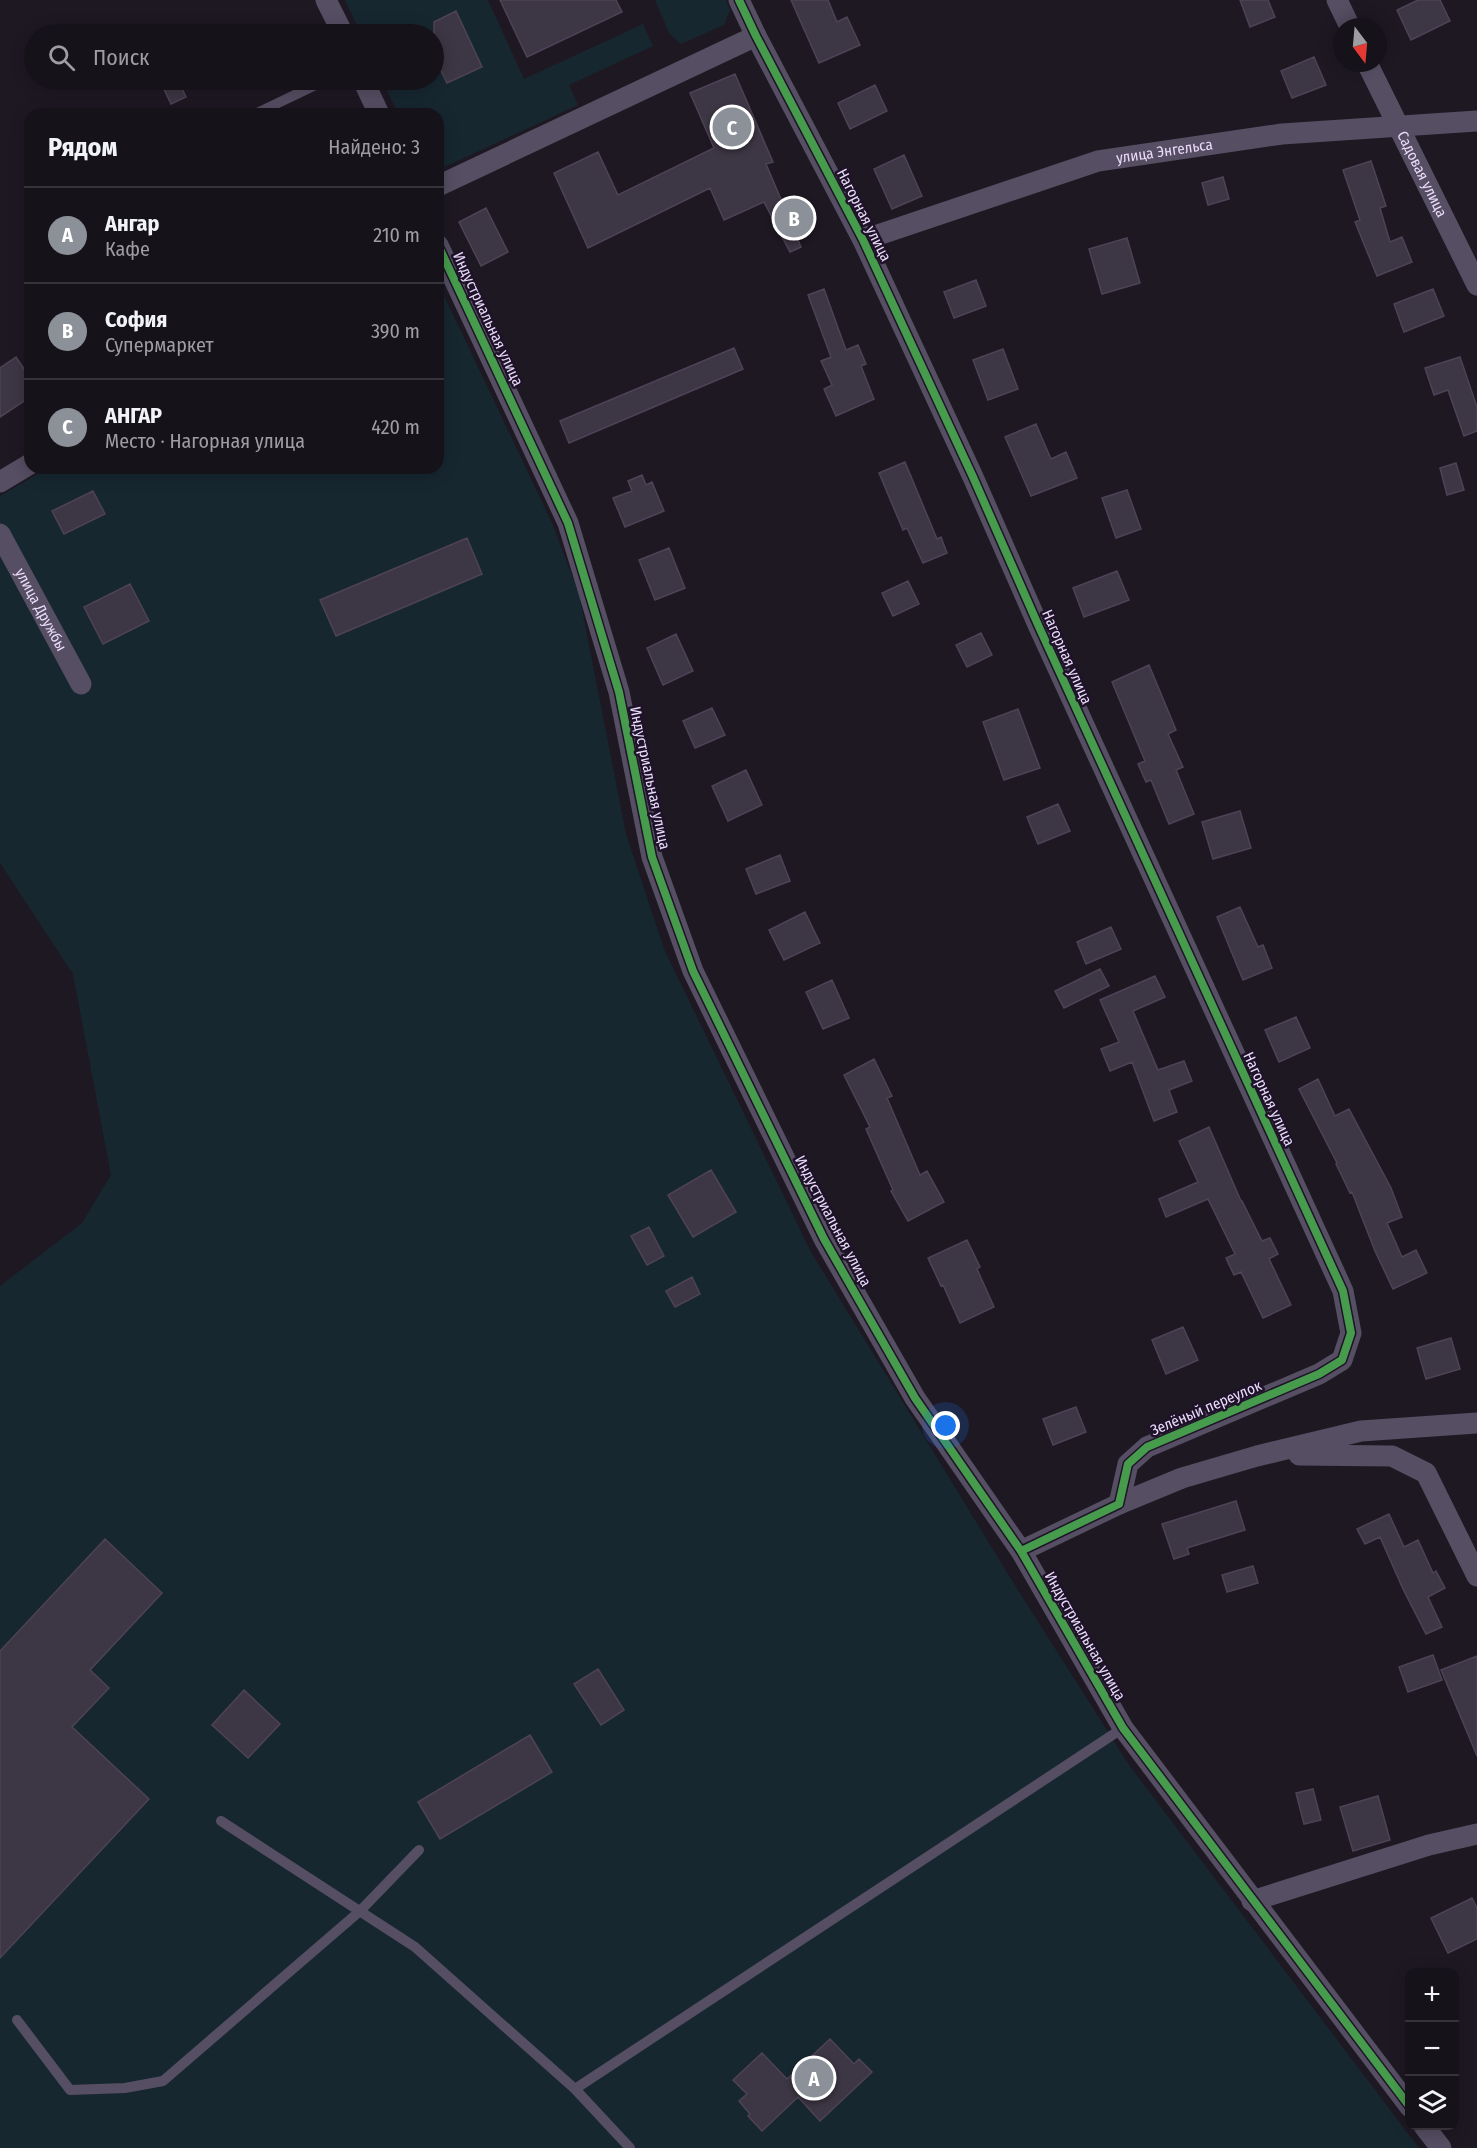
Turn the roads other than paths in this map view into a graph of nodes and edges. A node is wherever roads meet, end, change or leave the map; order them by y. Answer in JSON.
{"nodes":[{"id":1,"x":327,"y":0,"type":"edge"},
{"id":2,"x":739,"y":0,"type":"edge"},
{"id":3,"x":1337,"y":0,"type":"edge"},
{"id":4,"x":1346,"y":18,"type":"edge"},
{"id":5,"x":338,"y":24,"type":"edge"},
{"id":6,"x":756,"y":36,"type":"junction"},
{"id":7,"x":1371,"y":72,"type":"edge"},
{"id":8,"x":308,"y":90,"type":"edge"},
{"id":9,"x":368,"y":90,"type":"edge"},
{"id":10,"x":275,"y":108,"type":"edge"},
{"id":11,"x":376,"y":108,"type":"edge"},
{"id":12,"x":1477,"y":121,"type":"edge"},
{"id":13,"x":1397,"y":126,"type":"junction"},
{"id":14,"x":444,"y":183,"type":"edge"},
{"id":15,"x":863,"y":240,"type":"junction"},
{"id":16,"x":444,"y":258,"type":"edge"},
{"id":17,"x":1477,"y":285,"type":"edge"},
{"id":18,"x":24,"y":468,"type":"edge"},
{"id":19,"x":0,"y":482,"type":"edge"},
{"id":20,"x":0,"y":534,"type":"edge"},
{"id":21,"x":81,"y":684,"type":"dead end"},
{"id":22,"x":1351,"y":1333,"type":"joint"},
{"id":23,"x":1477,"y":1423,"type":"edge"},
{"id":24,"x":1257,"y":1456,"type":"junction"},
{"id":25,"x":1119,"y":1504,"type":"junction"},
{"id":26,"x":1021,"y":1551,"type":"junction"},
{"id":27,"x":1477,"y":1575,"type":"edge"},
{"id":28,"x":1123,"y":1728,"type":"junction"},
{"id":29,"x":221,"y":1821,"type":"dead end"},
{"id":30,"x":1477,"y":1834,"type":"edge"},
{"id":31,"x":419,"y":1850,"type":"dead end"},
{"id":32,"x":1252,"y":1901,"type":"junction"},
{"id":33,"x":360,"y":1911,"type":"junction"},
{"id":34,"x":16,"y":2020,"type":"dead end"},
{"id":35,"x":575,"y":2089,"type":"junction"},
{"id":36,"x":1405,"y":2100,"type":"edge"},
{"id":37,"x":1427,"y":2130,"type":"edge"},
{"id":38,"x":630,"y":2148,"type":"edge"},
{"id":39,"x":1441,"y":2148,"type":"edge"}],
"edges":[{"from":1,"to":5,"type":"street"},
{"from":2,"to":6,"type":"street","name":"Нагорная улица"},
{"from":3,"to":4,"type":"street"},
{"from":6,"to":14,"type":"street"},
{"from":6,"to":15,"type":"street","name":"Нагорная улица"},
{"from":7,"to":13,"type":"street","name":"Садовая улица"},
{"from":8,"to":10,"type":"lane"},
{"from":9,"to":11,"type":"street"},
{"from":12,"to":13,"type":"street","name":"улица Энгельса"},
{"from":13,"to":15,"type":"street","name":"улица Энгельса"},
{"from":13,"to":17,"type":"street","name":"Садовая улица"},
{"from":15,"to":22,"type":"street","name":"Нагорная улица"},
{"from":16,"to":26,"type":"street","name":"Индустриальная улица"},
{"from":18,"to":19,"type":"street"},
{"from":20,"to":21,"type":"street","name":"улица Дружбы"},
{"from":22,"to":25,"type":"street","name":"Зелёный переулок"},
{"from":23,"to":24,"type":"street"},
{"from":24,"to":25,"type":"street"},
{"from":24,"to":27,"type":"street"},
{"from":25,"to":26,"type":"street"},
{"from":26,"to":28,"type":"street","name":"Индустриальная улица"},
{"from":28,"to":32,"type":"street","name":"Индустриальная улица"},
{"from":28,"to":35,"type":"lane"},
{"from":29,"to":33,"type":"lane"},
{"from":30,"to":32,"type":"street"},
{"from":31,"to":33,"type":"lane"},
{"from":32,"to":36,"type":"street","name":"Индустриальная улица"},
{"from":33,"to":34,"type":"lane"},
{"from":33,"to":35,"type":"lane"},
{"from":35,"to":38,"type":"lane"},
{"from":37,"to":39,"type":"street"}]}
